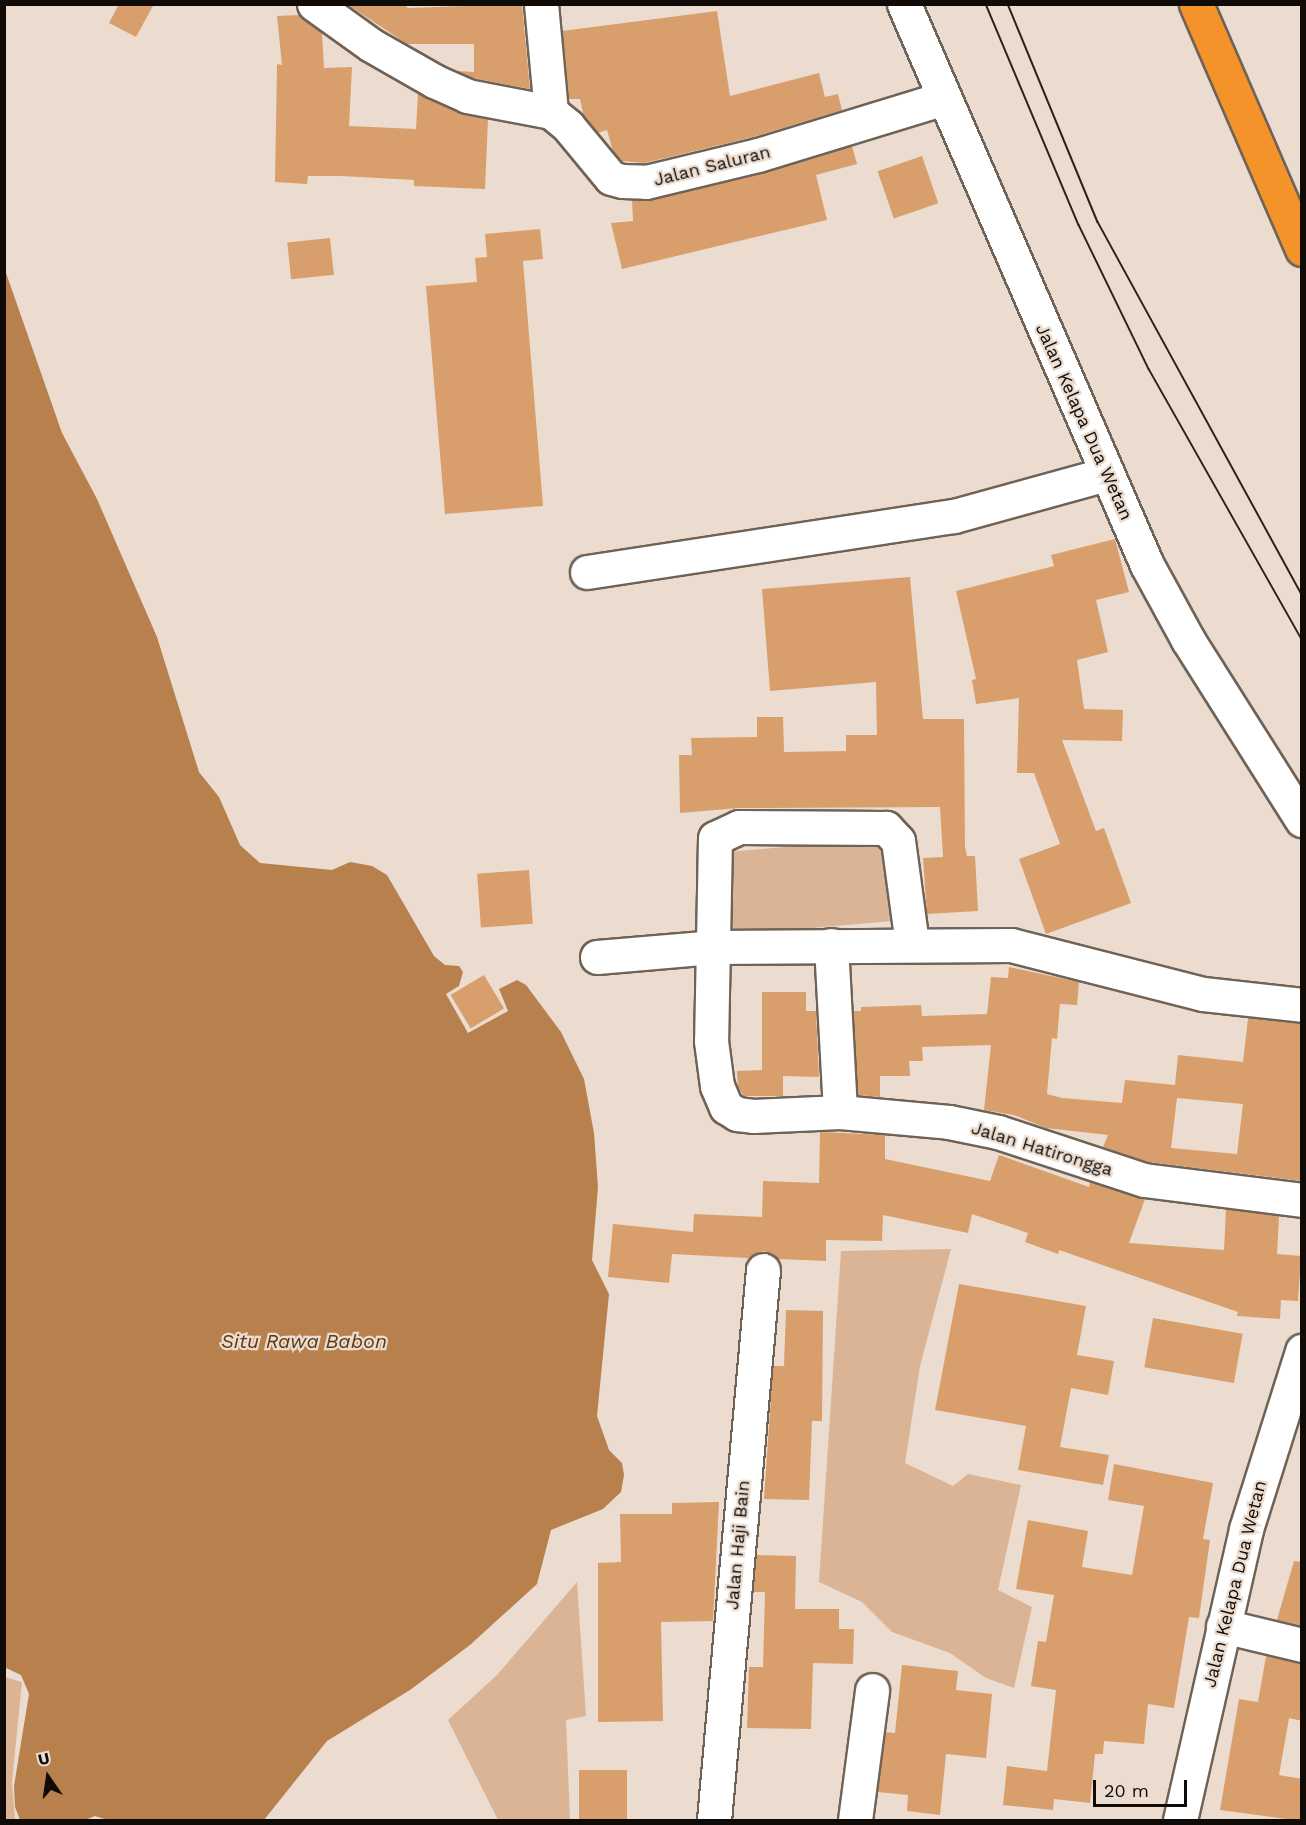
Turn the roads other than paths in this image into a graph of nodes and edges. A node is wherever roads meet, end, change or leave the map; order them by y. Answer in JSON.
{"nodes":[{"id":1,"x":314,"y":4,"type":"edge"},
{"id":2,"x":541,"y":4,"type":"edge"},
{"id":3,"x":904,"y":4,"type":"edge"},
{"id":4,"x":1196,"y":4,"type":"edge"},
{"id":5,"x":945,"y":98,"type":"junction"},
{"id":6,"x":551,"y":112,"type":"junction"},
{"id":7,"x":1302,"y":249,"type":"edge"},
{"id":8,"x":1107,"y":474,"type":"junction"},
{"id":9,"x":587,"y":572,"type":"dead end"},
{"id":10,"x":1302,"y":820,"type":"edge"},
{"id":11,"x":912,"y":944,"type":"junction"},
{"id":12,"x":831,"y":945,"type":"junction"},
{"id":13,"x":713,"y":947,"type":"junction"},
{"id":14,"x":597,"y":957,"type":"dead end"},
{"id":15,"x":1302,"y":1005,"type":"edge"},
{"id":16,"x":840,"y":1112,"type":"junction"},
{"id":17,"x":1302,"y":1200,"type":"edge"},
{"id":18,"x":763,"y":1270,"type":"dead end"},
{"id":19,"x":1300,"y":1360,"type":"edge"},
{"id":20,"x":1223,"y":1626,"type":"junction"},
{"id":21,"x":1302,"y":1645,"type":"edge"},
{"id":22,"x":872,"y":1690,"type":"dead end"},
{"id":23,"x":714,"y":1821,"type":"edge"},
{"id":24,"x":855,"y":1821,"type":"edge"},
{"id":25,"x":1180,"y":1821,"type":"edge"}],
"edges":[{"from":1,"to":6,"type":"street"},
{"from":2,"to":6,"type":"street"},
{"from":3,"to":5,"type":"street","name":"Jalan Kelapa Dua Wetan"},
{"from":4,"to":7,"type":"highway"},
{"from":5,"to":6,"type":"street","name":"Jalan Saluran"},
{"from":5,"to":8,"type":"street","name":"Jalan Kelapa Dua Wetan"},
{"from":8,"to":9,"type":"street"},
{"from":8,"to":10,"type":"street","name":"Jalan Kelapa Dua Wetan"},
{"from":11,"to":12,"type":"street"},
{"from":11,"to":13,"type":"street"},
{"from":11,"to":15,"type":"street"},
{"from":12,"to":13,"type":"street"},
{"from":12,"to":16,"type":"street"},
{"from":13,"to":14,"type":"street"},
{"from":13,"to":16,"type":"street","name":"Jalan Hatirongga"},
{"from":16,"to":17,"type":"street","name":"Jalan Hatirongga"},
{"from":18,"to":23,"type":"street","name":"Jalan Haji Bain"},
{"from":19,"to":20,"type":"street","name":"Jalan Kelapa Dua Wetan"},
{"from":20,"to":21,"type":"street"},
{"from":20,"to":25,"type":"street","name":"Jalan Kelapa Dua Wetan"},
{"from":22,"to":24,"type":"street"}]}
